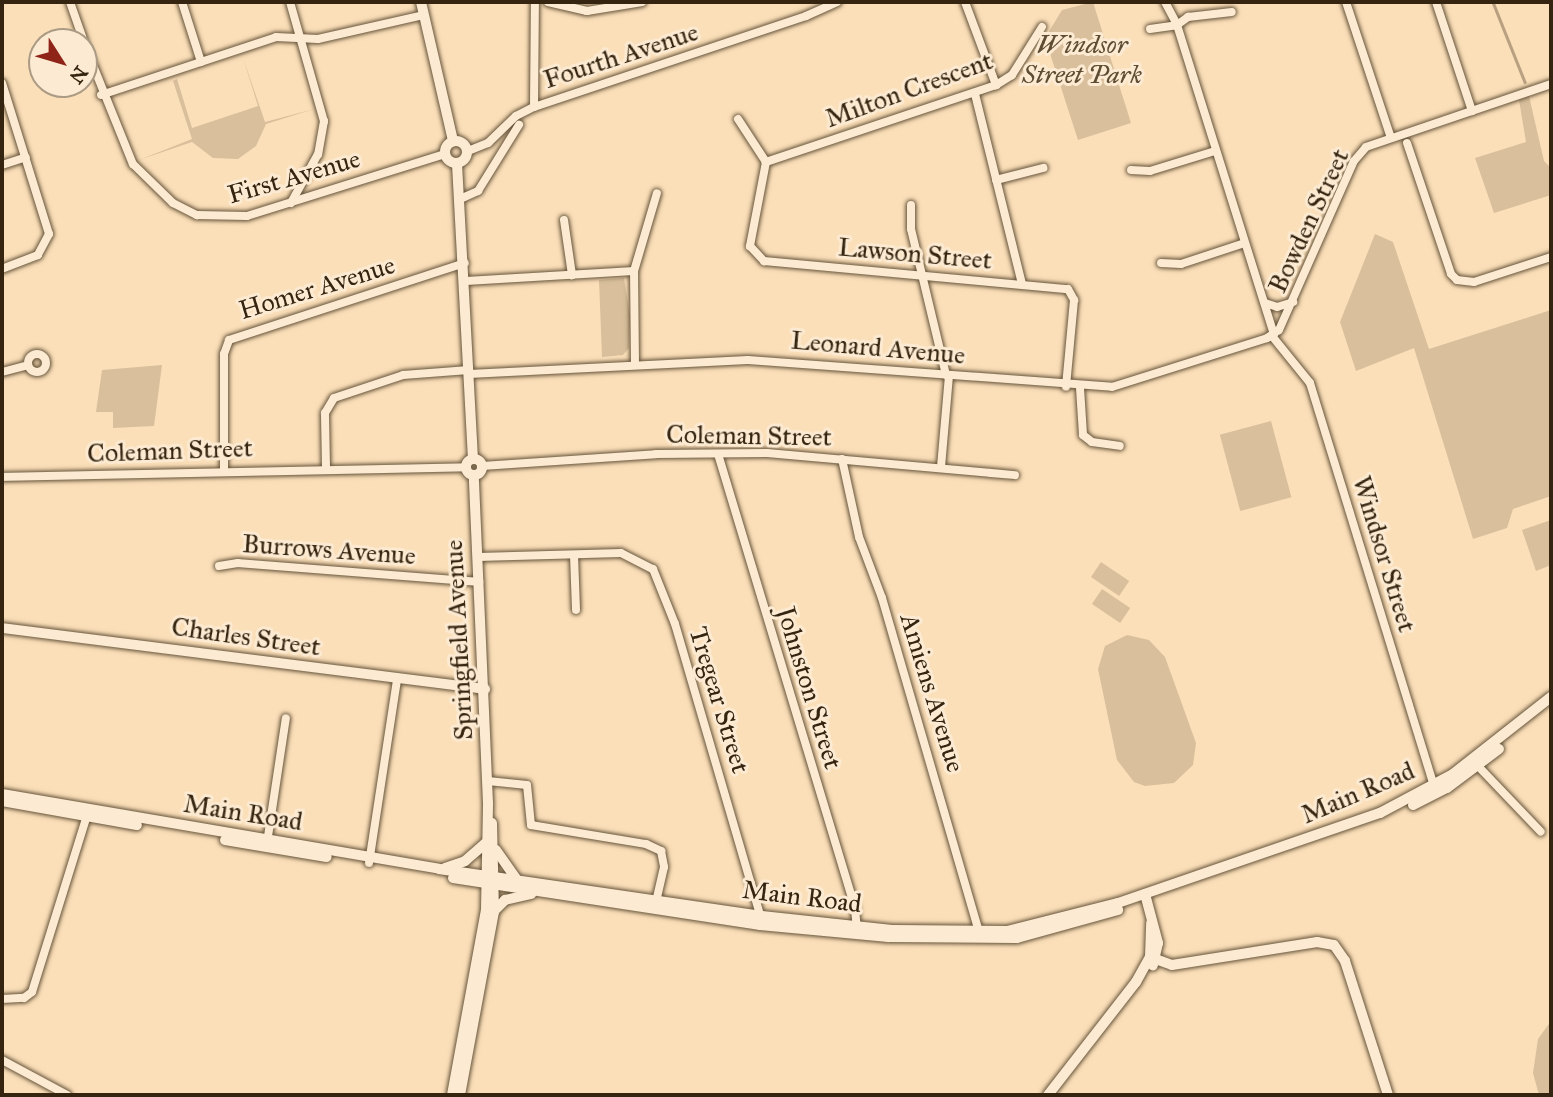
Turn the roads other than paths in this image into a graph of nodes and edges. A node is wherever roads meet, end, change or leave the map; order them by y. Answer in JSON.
{"nodes":[{"id":1,"x":70,"y":2,"type":"edge"},
{"id":2,"x":182,"y":2,"type":"edge"},
{"id":3,"x":290,"y":2,"type":"edge"},
{"id":4,"x":421,"y":2,"type":"edge"},
{"id":5,"x":535,"y":2,"type":"edge"},
{"id":6,"x":548,"y":2,"type":"edge"},
{"id":7,"x":642,"y":2,"type":"edge"},
{"id":8,"x":837,"y":2,"type":"edge"},
{"id":9,"x":965,"y":2,"type":"edge"},
{"id":10,"x":1165,"y":2,"type":"edge"},
{"id":11,"x":1346,"y":2,"type":"edge"},
{"id":12,"x":1436,"y":2,"type":"edge"},
{"id":13,"x":1232,"y":12,"type":"dead end"},
{"id":14,"x":424,"y":15,"type":"junction"},
{"id":15,"x":1177,"y":25,"type":"junction"},
{"id":16,"x":1042,"y":27,"type":"dead end"},
{"id":17,"x":79,"y":28,"type":"edge"},
{"id":18,"x":1150,"y":29,"type":"dead end"},
{"id":19,"x":299,"y":38,"type":"junction"},
{"id":20,"x":201,"y":62,"type":"junction"},
{"id":21,"x":2,"y":83,"type":"edge"},
{"id":22,"x":1551,"y":84,"type":"edge"},
{"id":23,"x":996,"y":85,"type":"junction"},
{"id":24,"x":98,"y":86,"type":"edge"},
{"id":25,"x":975,"y":94,"type":"junction"},
{"id":26,"x":101,"y":95,"type":"junction"},
{"id":27,"x":534,"y":107,"type":"junction"},
{"id":28,"x":1472,"y":111,"type":"junction"},
{"id":29,"x":738,"y":119,"type":"dead end"},
{"id":30,"x":519,"y":124,"type":"dead end"},
{"id":31,"x":1391,"y":138,"type":"junction"},
{"id":32,"x":453,"y":141,"type":"junction"},
{"id":33,"x":1407,"y":144,"type":"dead end"},
{"id":34,"x":468,"y":151,"type":"junction"},
{"id":35,"x":1215,"y":151,"type":"junction"},
{"id":36,"x":445,"y":154,"type":"junction"},
{"id":37,"x":26,"y":157,"type":"junction"},
{"id":38,"x":766,"y":162,"type":"junction"},
{"id":39,"x":457,"y":164,"type":"junction"},
{"id":40,"x":2,"y":165,"type":"edge"},
{"id":41,"x":1044,"y":168,"type":"dead end"},
{"id":42,"x":1131,"y":170,"type":"dead end"},
{"id":43,"x":996,"y":180,"type":"junction"},
{"id":44,"x":657,"y":193,"type":"dead end"},
{"id":45,"x":460,"y":199,"type":"junction"},
{"id":46,"x":291,"y":204,"type":"junction"},
{"id":47,"x":911,"y":205,"type":"dead end"},
{"id":48,"x":564,"y":220,"type":"dead end"},
{"id":49,"x":1245,"y":243,"type":"junction"},
{"id":50,"x":1551,"y":257,"type":"edge"},
{"id":51,"x":465,"y":263,"type":"junction"},
{"id":52,"x":1161,"y":263,"type":"dead end"},
{"id":53,"x":2,"y":269,"type":"edge"},
{"id":54,"x":634,"y":271,"type":"junction"},
{"id":55,"x":572,"y":275,"type":"junction"},
{"id":56,"x":923,"y":276,"type":"junction"},
{"id":57,"x":466,"y":281,"type":"junction"},
{"id":58,"x":1022,"y":284,"type":"junction"},
{"id":59,"x":1293,"y":302,"type":"junction"},
{"id":60,"x":1265,"y":303,"type":"junction"},
{"id":61,"x":1273,"y":335,"type":"junction"},
{"id":62,"x":635,"y":364,"type":"junction"},
{"id":63,"x":28,"y":365,"type":"dead end"},
{"id":64,"x":2,"y":372,"type":"edge"},
{"id":65,"x":469,"y":372,"type":"junction"},
{"id":66,"x":948,"y":375,"type":"junction"},
{"id":67,"x":1066,"y":387,"type":"junction"},
{"id":68,"x":1080,"y":388,"type":"junction"},
{"id":69,"x":1120,"y":446,"type":"dead end"},
{"id":70,"x":718,"y":454,"type":"junction"},
{"id":71,"x":842,"y":459,"type":"junction"},
{"id":72,"x":478,"y":462,"type":"junction"},
{"id":73,"x":326,"y":467,"type":"junction"},
{"id":74,"x":941,"y":467,"type":"junction"},
{"id":75,"x":225,"y":470,"type":"junction"},
{"id":76,"x":469,"y":472,"type":"junction"},
{"id":77,"x":1015,"y":475,"type":"dead end"},
{"id":78,"x":2,"y":477,"type":"edge"},
{"id":79,"x":574,"y":555,"type":"junction"},
{"id":80,"x":478,"y":556,"type":"junction"},
{"id":81,"x":219,"y":566,"type":"dead end"},
{"id":82,"x":479,"y":582,"type":"junction"},
{"id":83,"x":576,"y":610,"type":"dead end"},
{"id":84,"x":2,"y":628,"type":"edge"},
{"id":85,"x":397,"y":680,"type":"junction"},
{"id":86,"x":485,"y":689,"type":"junction"},
{"id":87,"x":1551,"y":697,"type":"edge"},
{"id":88,"x":1551,"y":705,"type":"edge"},
{"id":89,"x":286,"y":718,"type":"dead end"},
{"id":90,"x":1475,"y":763,"type":"junction"},
{"id":91,"x":488,"y":781,"type":"junction"},
{"id":92,"x":1435,"y":790,"type":"junction"},
{"id":93,"x":2,"y":794,"type":"edge"},
{"id":94,"x":2,"y":801,"type":"edge"},
{"id":95,"x":88,"y":813,"type":"junction"},
{"id":96,"x":1541,"y":832,"type":"dead end"},
{"id":97,"x":267,"y":843,"type":"junction"},
{"id":98,"x":490,"y":845,"type":"junction"},
{"id":99,"x":370,"y":860,"type":"junction"},
{"id":100,"x":439,"y":869,"type":"junction"},
{"id":101,"x":517,"y":879,"type":"junction"},
{"id":102,"x":490,"y":880,"type":"junction"},
{"id":103,"x":558,"y":895,"type":"junction"},
{"id":104,"x":1145,"y":897,"type":"junction"},
{"id":105,"x":655,"y":906,"type":"junction"},
{"id":106,"x":494,"y":912,"type":"junction"},
{"id":107,"x":761,"y":920,"type":"junction"},
{"id":108,"x":857,"y":931,"type":"junction"},
{"id":109,"x":980,"y":936,"type":"junction"},
{"id":110,"x":1154,"y":958,"type":"junction"},
{"id":111,"x":1193,"y":960,"type":"junction"},
{"id":112,"x":1176,"y":964,"type":"junction"},
{"id":113,"x":1140,"y":978,"type":"junction"},
{"id":114,"x":2,"y":999,"type":"edge"},
{"id":115,"x":2,"y":1059,"type":"edge"},
{"id":116,"x":67,"y":1095,"type":"edge"},
{"id":117,"x":452,"y":1095,"type":"edge"},
{"id":118,"x":460,"y":1095,"type":"edge"},
{"id":119,"x":1048,"y":1095,"type":"edge"},
{"id":120,"x":1388,"y":1095,"type":"edge"}],
"edges":[{"from":1,"to":17,"type":"street","name":"First Avenue"},
{"from":2,"to":20,"type":"street"},
{"from":3,"to":19,"type":"street"},
{"from":4,"to":14,"type":"street"},
{"from":5,"to":27,"type":"street"},
{"from":6,"to":7,"type":"street"},
{"from":8,"to":27,"type":"street","name":"Fourth Avenue"},
{"from":9,"to":23,"type":"street"},
{"from":10,"to":15,"type":"street","name":"Windsor Street"},
{"from":11,"to":31,"type":"street"},
{"from":12,"to":28,"type":"street"},
{"from":13,"to":15,"type":"street"},
{"from":14,"to":19,"type":"street"},
{"from":14,"to":32,"type":"street"},
{"from":15,"to":18,"type":"street"},
{"from":15,"to":35,"type":"street","name":"Windsor Street"},
{"from":16,"to":23,"type":"street","name":"Milton Crescent"},
{"from":19,"to":20,"type":"street"},
{"from":19,"to":46,"type":"street"},
{"from":20,"to":26,"type":"street"},
{"from":21,"to":37,"type":"street"},
{"from":22,"to":28,"type":"street","name":"Bowden Street"},
{"from":23,"to":25,"type":"street","name":"Milton Crescent"},
{"from":24,"to":26,"type":"street","name":"First Avenue"},
{"from":25,"to":38,"type":"street","name":"Milton Crescent"},
{"from":25,"to":43,"type":"street"},
{"from":26,"to":46,"type":"street","name":"First Avenue"},
{"from":27,"to":34,"type":"street","name":"Fourth Avenue"},
{"from":28,"to":31,"type":"street","name":"Bowden Street"},
{"from":29,"to":38,"type":"street"},
{"from":30,"to":45,"type":"street"},
{"from":31,"to":59,"type":"street","name":"Bowden Street"},
{"from":32,"to":34,"type":"street"},
{"from":32,"to":36,"type":"street"},
{"from":33,"to":50,"type":"street"},
{"from":34,"to":39,"type":"street"},
{"from":35,"to":42,"type":"street"},
{"from":35,"to":49,"type":"street","name":"Windsor Street"},
{"from":36,"to":39,"type":"street"},
{"from":36,"to":46,"type":"street","name":"First Avenue"},
{"from":37,"to":40,"type":"street"},
{"from":37,"to":53,"type":"street"},
{"from":38,"to":56,"type":"street","name":"Lawson Street"},
{"from":39,"to":45,"type":"street"},
{"from":41,"to":43,"type":"street"},
{"from":43,"to":58,"type":"street"},
{"from":44,"to":54,"type":"street"},
{"from":45,"to":51,"type":"street"},
{"from":47,"to":56,"type":"street"},
{"from":48,"to":55,"type":"street"},
{"from":49,"to":52,"type":"street"},
{"from":49,"to":60,"type":"street","name":"Windsor Street"},
{"from":51,"to":57,"type":"street"},
{"from":51,"to":75,"type":"street","name":"Homer Avenue"},
{"from":54,"to":55,"type":"street"},
{"from":54,"to":62,"type":"street"},
{"from":55,"to":57,"type":"street"},
{"from":56,"to":58,"type":"street","name":"Lawson Street"},
{"from":56,"to":66,"type":"street"},
{"from":57,"to":65,"type":"street"},
{"from":58,"to":67,"type":"street","name":"Lawson Street"},
{"from":59,"to":60,"type":"street"},
{"from":59,"to":61,"type":"street","name":"Bowden Street"},
{"from":60,"to":61,"type":"street","name":"Windsor Street"},
{"from":61,"to":68,"type":"street","name":"Leonard Avenue"},
{"from":61,"to":92,"type":"street","name":"Windsor Street"},
{"from":62,"to":65,"type":"street","name":"Leonard Avenue"},
{"from":62,"to":66,"type":"street","name":"Leonard Avenue"},
{"from":63,"to":64,"type":"street"},
{"from":65,"to":72,"type":"street"},
{"from":65,"to":73,"type":"street","name":"Leonard Avenue"},
{"from":66,"to":67,"type":"street","name":"Leonard Avenue"},
{"from":66,"to":74,"type":"street"},
{"from":67,"to":68,"type":"street","name":"Leonard Avenue"},
{"from":68,"to":69,"type":"street"},
{"from":70,"to":71,"type":"street","name":"Coleman Street"},
{"from":70,"to":72,"type":"street","name":"Coleman Street"},
{"from":70,"to":108,"type":"street","name":"Johnston Street"},
{"from":71,"to":74,"type":"street","name":"Coleman Street"},
{"from":71,"to":109,"type":"street","name":"Amiens Avenue"},
{"from":72,"to":76,"type":"street"},
{"from":73,"to":75,"type":"street","name":"Coleman Street"},
{"from":73,"to":76,"type":"street","name":"Coleman Street"},
{"from":74,"to":77,"type":"street","name":"Coleman Street"},
{"from":75,"to":78,"type":"street","name":"Coleman Street"},
{"from":76,"to":80,"type":"street","name":"Springfield Avenue"},
{"from":79,"to":80,"type":"street","name":"Tregear Street"},
{"from":79,"to":83,"type":"street"},
{"from":79,"to":107,"type":"street","name":"Tregear Street"},
{"from":80,"to":82,"type":"street","name":"Springfield Avenue"},
{"from":81,"to":82,"type":"street","name":"Burrows Avenue"},
{"from":82,"to":86,"type":"street","name":"Springfield Avenue"},
{"from":84,"to":85,"type":"street","name":"Charles Street"},
{"from":85,"to":86,"type":"street","name":"Charles Street"},
{"from":85,"to":99,"type":"street"},
{"from":86,"to":91,"type":"street","name":"Springfield Avenue"},
{"from":87,"to":90,"type":"street","name":"Main Road"},
{"from":88,"to":90,"type":"street","name":"Main Road"},
{"from":89,"to":97,"type":"street"},
{"from":90,"to":92,"type":"street","name":"Main Road"},
{"from":90,"to":96,"type":"street"},
{"from":91,"to":98,"type":"street","name":"Springfield Avenue"},
{"from":91,"to":105,"type":"street"},
{"from":92,"to":104,"type":"street","name":"Main Road"},
{"from":93,"to":95,"type":"street","name":"Main Road"},
{"from":94,"to":95,"type":"street","name":"Main Road"},
{"from":95,"to":97,"type":"street","name":"Main Road"},
{"from":95,"to":114,"type":"street"},
{"from":97,"to":99,"type":"street","name":"Main Road"},
{"from":98,"to":100,"type":"street"},
{"from":98,"to":101,"type":"street"},
{"from":98,"to":102,"type":"street","name":"Springfield Avenue"},
{"from":99,"to":100,"type":"street","name":"Main Road"},
{"from":99,"to":102,"type":"street","name":"Main Road"},
{"from":100,"to":102,"type":"street","name":"Main Road"},
{"from":101,"to":102,"type":"street","name":"Main Road"},
{"from":101,"to":105,"type":"street","name":"Main Road"},
{"from":102,"to":103,"type":"street","name":"Main Road"},
{"from":102,"to":106,"type":"street"},
{"from":102,"to":117,"type":"street"},
{"from":103,"to":105,"type":"street","name":"Main Road"},
{"from":103,"to":106,"type":"street"},
{"from":104,"to":109,"type":"street","name":"Main Road"},
{"from":104,"to":110,"type":"street"},
{"from":105,"to":107,"type":"street","name":"Main Road"},
{"from":106,"to":118,"type":"street"},
{"from":107,"to":108,"type":"street","name":"Main Road"},
{"from":108,"to":109,"type":"street","name":"Main Road"},
{"from":110,"to":111,"type":"street"},
{"from":110,"to":112,"type":"street"},
{"from":110,"to":113,"type":"street"},
{"from":111,"to":112,"type":"street"},
{"from":111,"to":120,"type":"street"},
{"from":112,"to":113,"type":"street"},
{"from":113,"to":119,"type":"street"},
{"from":115,"to":116,"type":"street"}]}
